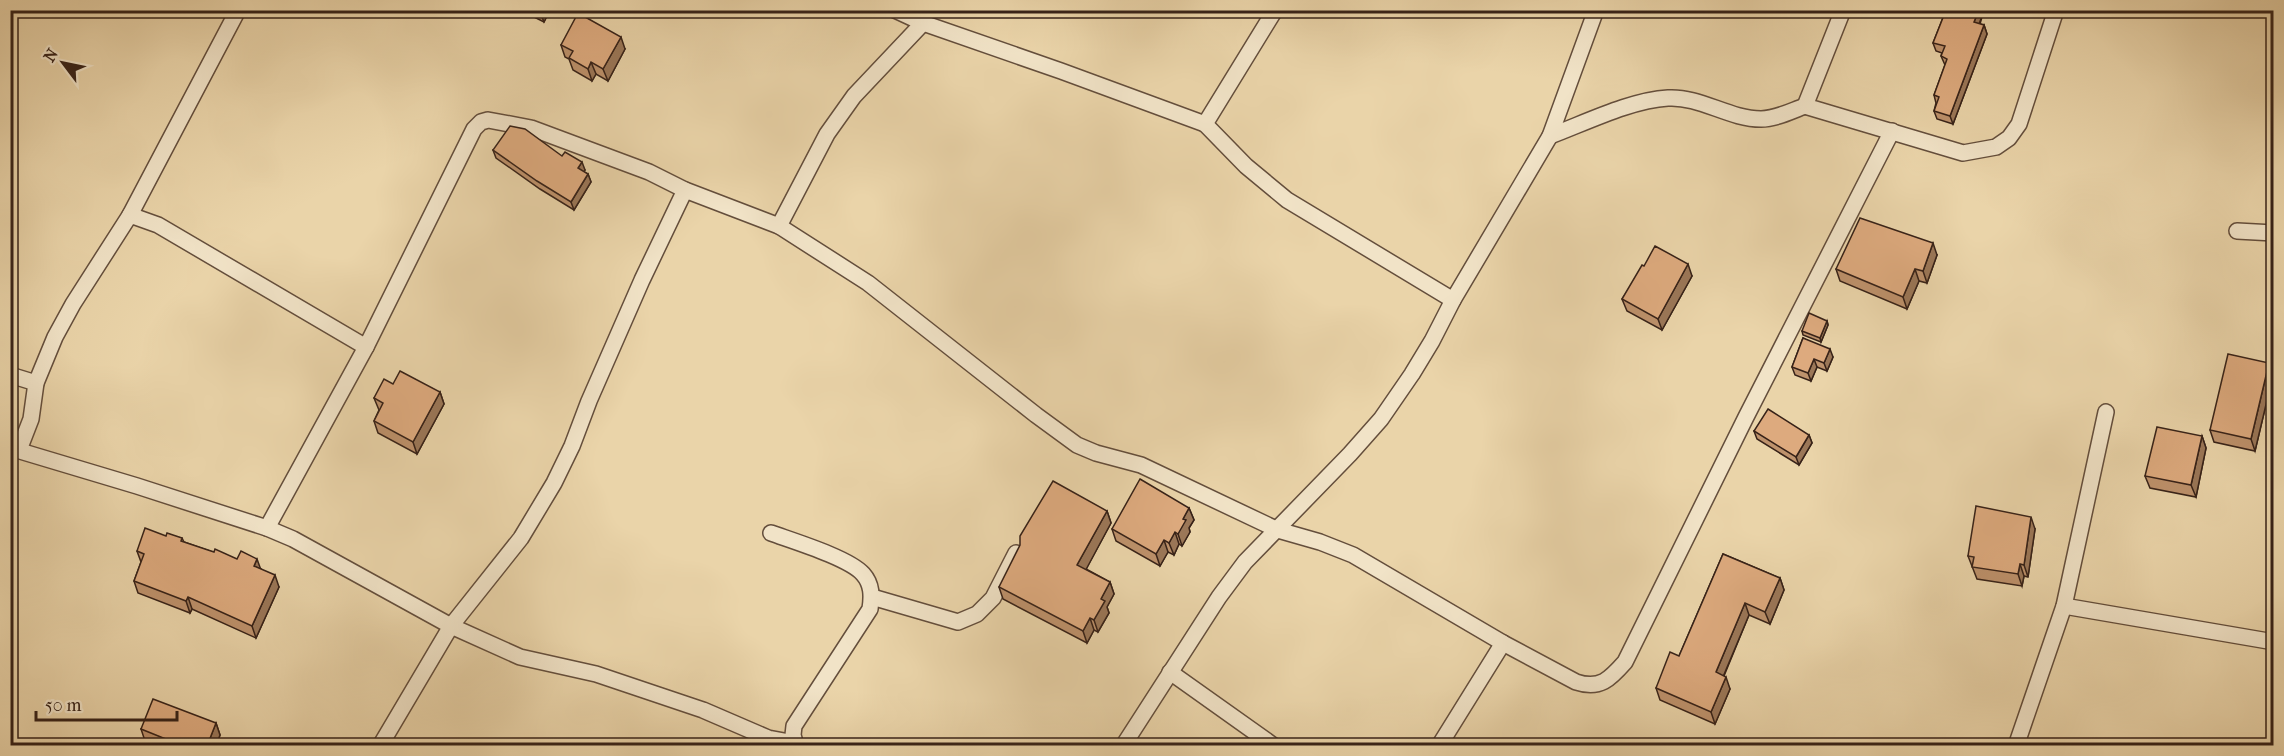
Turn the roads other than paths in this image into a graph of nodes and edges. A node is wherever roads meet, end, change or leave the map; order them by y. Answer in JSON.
{"nodes":[{"id":1,"x":238,"y":10,"type":"edge"},
{"id":2,"x":895,"y":10,"type":"edge"},
{"id":3,"x":1275,"y":10,"type":"edge"},
{"id":4,"x":1596,"y":10,"type":"edge"},
{"id":5,"x":1843,"y":10,"type":"edge"},
{"id":6,"x":2056,"y":10,"type":"edge"},
{"id":7,"x":922,"y":23,"type":"junction"},
{"id":8,"x":1805,"y":106,"type":"junction"},
{"id":9,"x":1205,"y":124,"type":"junction"},
{"id":10,"x":1892,"y":131,"type":"junction"},
{"id":11,"x":1550,"y":136,"type":"junction"},
{"id":12,"x":685,"y":190,"type":"junction"},
{"id":13,"x":130,"y":215,"type":"junction"},
{"id":14,"x":779,"y":226,"type":"junction"},
{"id":15,"x":2237,"y":231,"type":"dead end"},
{"id":16,"x":2274,"y":233,"type":"edge"},
{"id":17,"x":1453,"y":300,"type":"junction"},
{"id":18,"x":366,"y":346,"type":"junction"},
{"id":19,"x":10,"y":375,"type":"edge"},
{"id":20,"x":36,"y":383,"type":"junction"},
{"id":21,"x":2106,"y":412,"type":"dead end"},
{"id":22,"x":15,"y":449,"type":"edge"},
{"id":23,"x":267,"y":528,"type":"junction"},
{"id":24,"x":1278,"y":530,"type":"junction"},
{"id":25,"x":771,"y":533,"type":"dead end"},
{"id":26,"x":1016,"y":554,"type":"edge"},
{"id":27,"x":872,"y":597,"type":"junction"},
{"id":28,"x":2064,"y":606,"type":"junction"},
{"id":29,"x":450,"y":626,"type":"junction"},
{"id":30,"x":2274,"y":642,"type":"edge"},
{"id":31,"x":1503,"y":643,"type":"junction"},
{"id":32,"x":1170,"y":672,"type":"junction"},
{"id":33,"x":795,"y":744,"type":"edge"},
{"id":34,"x":380,"y":746,"type":"edge"},
{"id":35,"x":1123,"y":746,"type":"edge"},
{"id":36,"x":1274,"y":746,"type":"edge"},
{"id":37,"x":1439,"y":746,"type":"edge"},
{"id":38,"x":2016,"y":746,"type":"edge"}],
"edges":[{"from":1,"to":13,"type":"street"},
{"from":2,"to":7,"type":"street"},
{"from":3,"to":9,"type":"street"},
{"from":4,"to":11,"type":"street"},
{"from":5,"to":8,"type":"street"},
{"from":6,"to":10,"type":"street"},
{"from":7,"to":9,"type":"street"},
{"from":7,"to":14,"type":"street"},
{"from":8,"to":10,"type":"street"},
{"from":8,"to":11,"type":"street"},
{"from":9,"to":17,"type":"street"},
{"from":10,"to":31,"type":"street"},
{"from":11,"to":17,"type":"street"},
{"from":12,"to":14,"type":"street"},
{"from":12,"to":18,"type":"street"},
{"from":12,"to":29,"type":"street"},
{"from":13,"to":18,"type":"street"},
{"from":13,"to":20,"type":"street"},
{"from":14,"to":24,"type":"street"},
{"from":15,"to":16,"type":"street"},
{"from":17,"to":24,"type":"street"},
{"from":18,"to":23,"type":"street"},
{"from":19,"to":20,"type":"street"},
{"from":20,"to":22,"type":"street"},
{"from":21,"to":28,"type":"street"},
{"from":22,"to":23,"type":"street"},
{"from":23,"to":29,"type":"street"},
{"from":24,"to":31,"type":"street"},
{"from":24,"to":32,"type":"street"},
{"from":25,"to":27,"type":"street"},
{"from":26,"to":27,"type":"street"},
{"from":27,"to":33,"type":"street"},
{"from":28,"to":30,"type":"street"},
{"from":28,"to":38,"type":"street"},
{"from":29,"to":33,"type":"street"},
{"from":29,"to":34,"type":"street"},
{"from":31,"to":37,"type":"street"},
{"from":32,"to":35,"type":"street"},
{"from":32,"to":36,"type":"street"}]}
